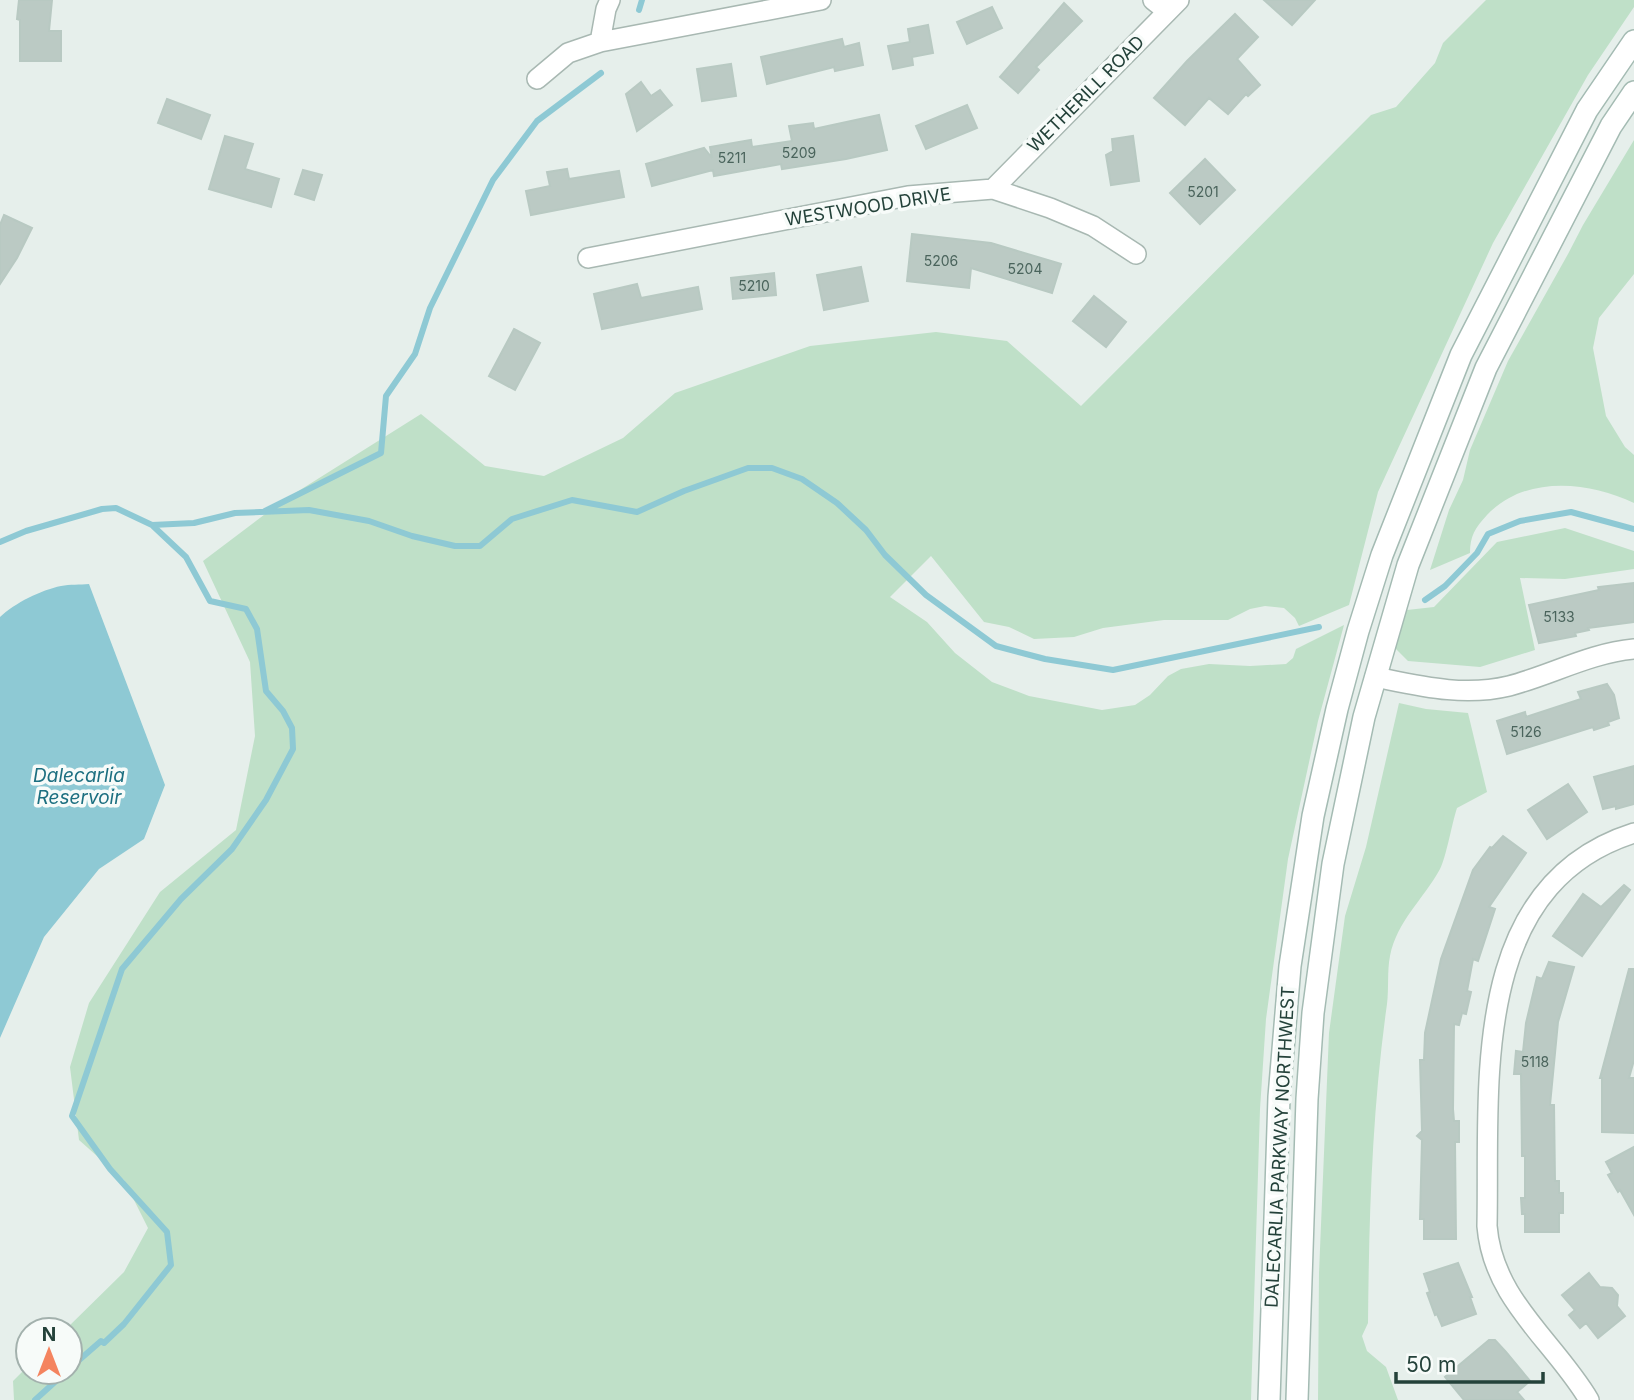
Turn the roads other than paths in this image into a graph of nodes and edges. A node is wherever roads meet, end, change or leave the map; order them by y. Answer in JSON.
{"nodes":[{"id":1,"x":610,"y":0,"type":"edge"},
{"id":2,"x":821,"y":0,"type":"edge"},
{"id":3,"x":1167,"y":4,"type":"edge"},
{"id":4,"x":1634,"y":41,"type":"edge"},
{"id":5,"x":600,"y":42,"type":"junction"},
{"id":6,"x":537,"y":79,"type":"dead end"},
{"id":7,"x":1634,"y":93,"type":"edge"},
{"id":8,"x":993,"y":188,"type":"junction"},
{"id":9,"x":1136,"y":254,"type":"dead end"},
{"id":10,"x":588,"y":258,"type":"dead end"},
{"id":11,"x":1634,"y":649,"type":"edge"},
{"id":12,"x":1375,"y":677,"type":"junction"},
{"id":13,"x":1634,"y":833,"type":"edge"},
{"id":14,"x":1269,"y":1400,"type":"edge"},
{"id":15,"x":1297,"y":1400,"type":"edge"},
{"id":16,"x":1589,"y":1400,"type":"edge"}],
"edges":[{"from":1,"to":5,"type":"street"},
{"from":2,"to":5,"type":"street"},
{"from":3,"to":8,"type":"street","name":"WETHERILL ROAD"},
{"from":4,"to":14,"type":"main road","name":"DALECARLIA PARKWAY NORTHWEST"},
{"from":5,"to":6,"type":"street"},
{"from":7,"to":12,"type":"main road","name":"DALECARLIA PARKWAY NORTHWEST"},
{"from":8,"to":9,"type":"street","name":"WESTWOOD DRIVE"},
{"from":8,"to":10,"type":"street","name":"WESTWOOD DRIVE"},
{"from":11,"to":12,"type":"street"},
{"from":12,"to":15,"type":"main road","name":"DALECARLIA PARKWAY NORTHWEST"},
{"from":13,"to":16,"type":"street"}]}
